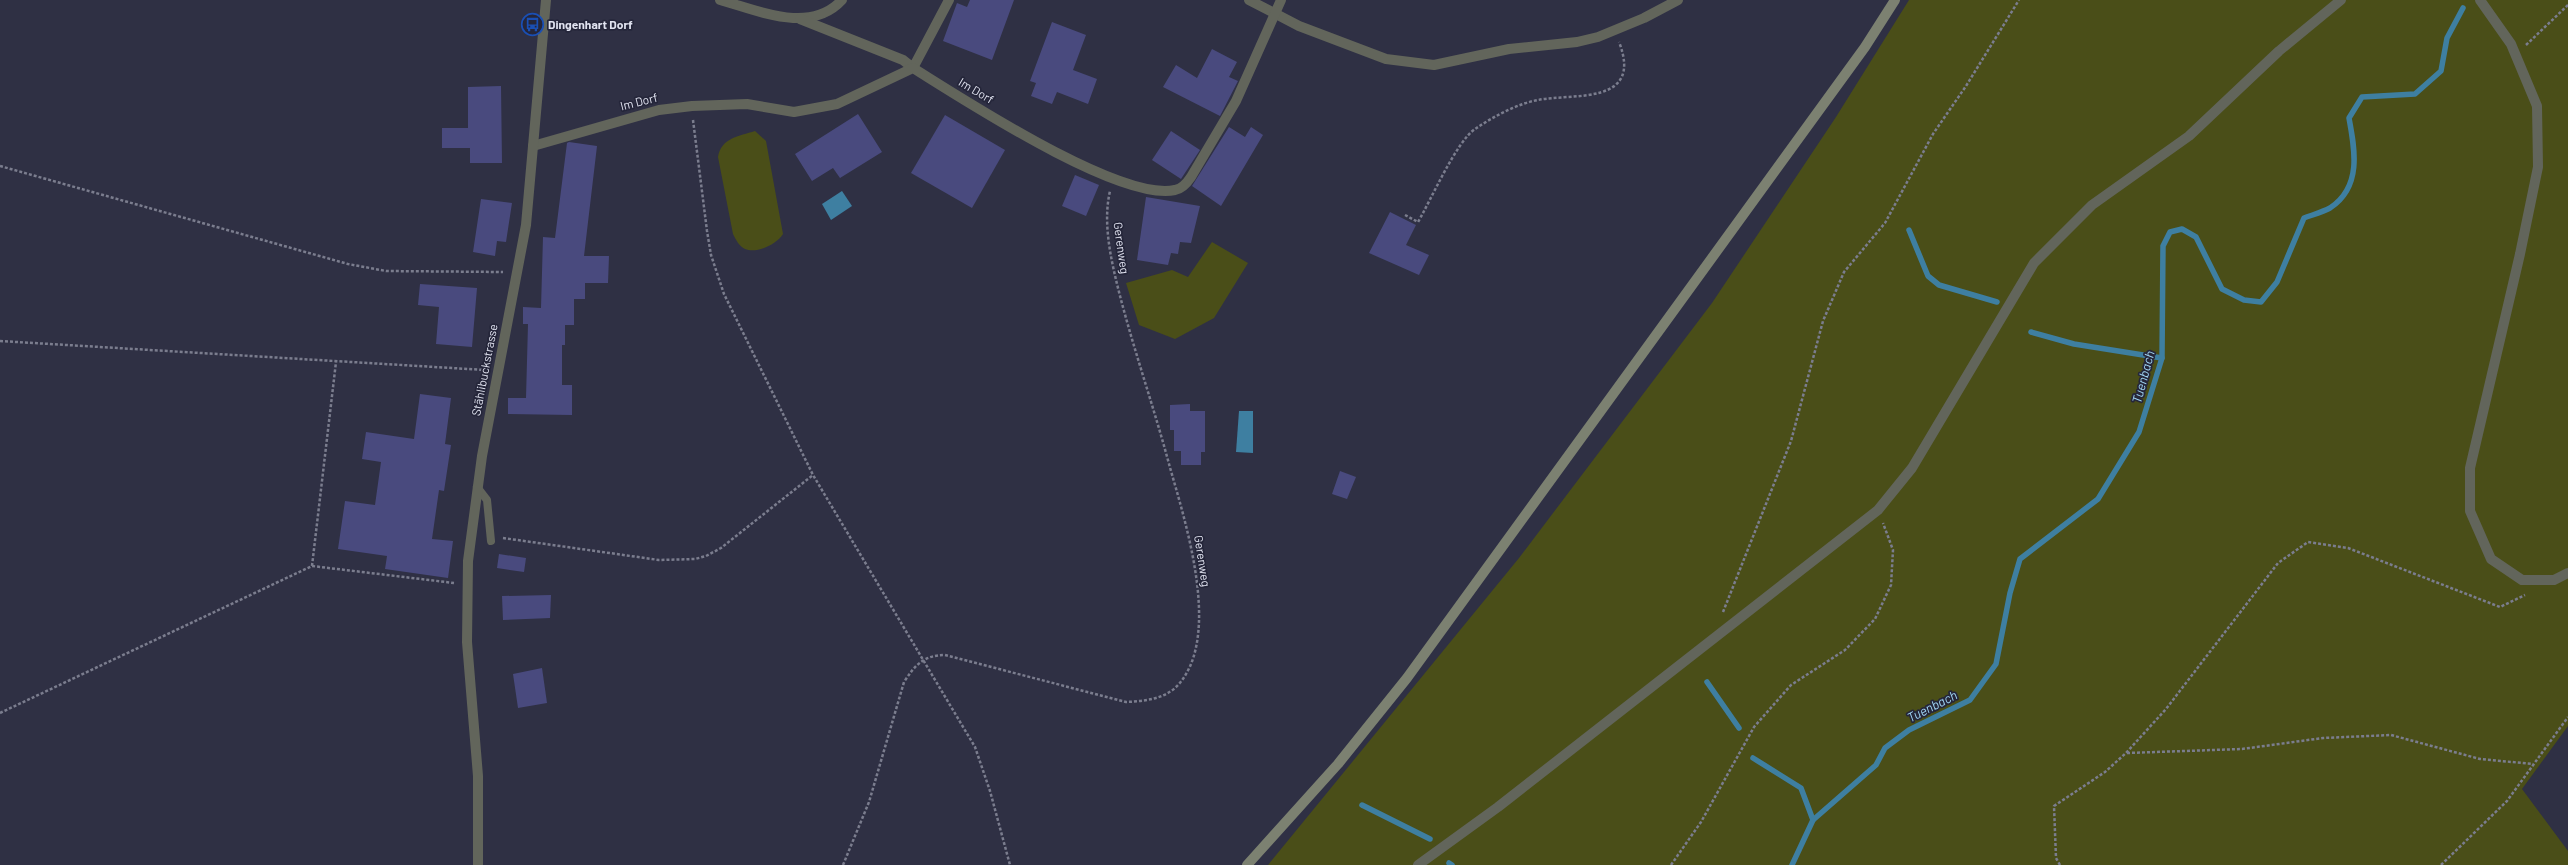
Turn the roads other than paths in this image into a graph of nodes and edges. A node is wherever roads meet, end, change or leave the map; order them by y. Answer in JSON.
{"nodes":[{"id":1,"x":546,"y":0,"type":"edge"},
{"id":2,"x":720,"y":0,"type":"edge"},
{"id":3,"x":842,"y":0,"type":"edge"},
{"id":4,"x":949,"y":0,"type":"edge"},
{"id":5,"x":1249,"y":0,"type":"edge"},
{"id":6,"x":1282,"y":0,"type":"edge"},
{"id":7,"x":1678,"y":0,"type":"edge"},
{"id":8,"x":1895,"y":0,"type":"edge"},
{"id":9,"x":2341,"y":0,"type":"edge"},
{"id":10,"x":2480,"y":0,"type":"edge"},
{"id":11,"x":1276,"y":15,"type":"junction"},
{"id":12,"x":800,"y":18,"type":"junction"},
{"id":13,"x":913,"y":68,"type":"junction"},
{"id":14,"x":533,"y":146,"type":"junction"},
{"id":15,"x":476,"y":487,"type":"junction"},
{"id":16,"x":491,"y":539,"type":"road end"},
{"id":17,"x":2568,"y":573,"type":"edge"},
{"id":18,"x":478,"y":865,"type":"edge"},
{"id":19,"x":1247,"y":865,"type":"edge"},
{"id":20,"x":1418,"y":865,"type":"edge"}],
"edges":[{"from":1,"to":14,"type":"street","name":"Stählibuckstrasse"},
{"from":2,"to":12,"type":"street"},
{"from":3,"to":12,"type":"street"},
{"from":4,"to":13,"type":"street"},
{"from":5,"to":11,"type":"street"},
{"from":6,"to":11,"type":"street","name":"Im Dorf"},
{"from":7,"to":11,"type":"street"},
{"from":8,"to":19,"type":"street"},
{"from":9,"to":20,"type":"street"},
{"from":10,"to":17,"type":"street"},
{"from":11,"to":13,"type":"street","name":"Im Dorf"},
{"from":12,"to":13,"type":"street"},
{"from":13,"to":14,"type":"street","name":"Im Dorf"},
{"from":14,"to":15,"type":"street","name":"Stählibuckstrasse"},
{"from":15,"to":16,"type":"lane"},
{"from":15,"to":18,"type":"street","name":"Stählibuckstrasse"}]}
